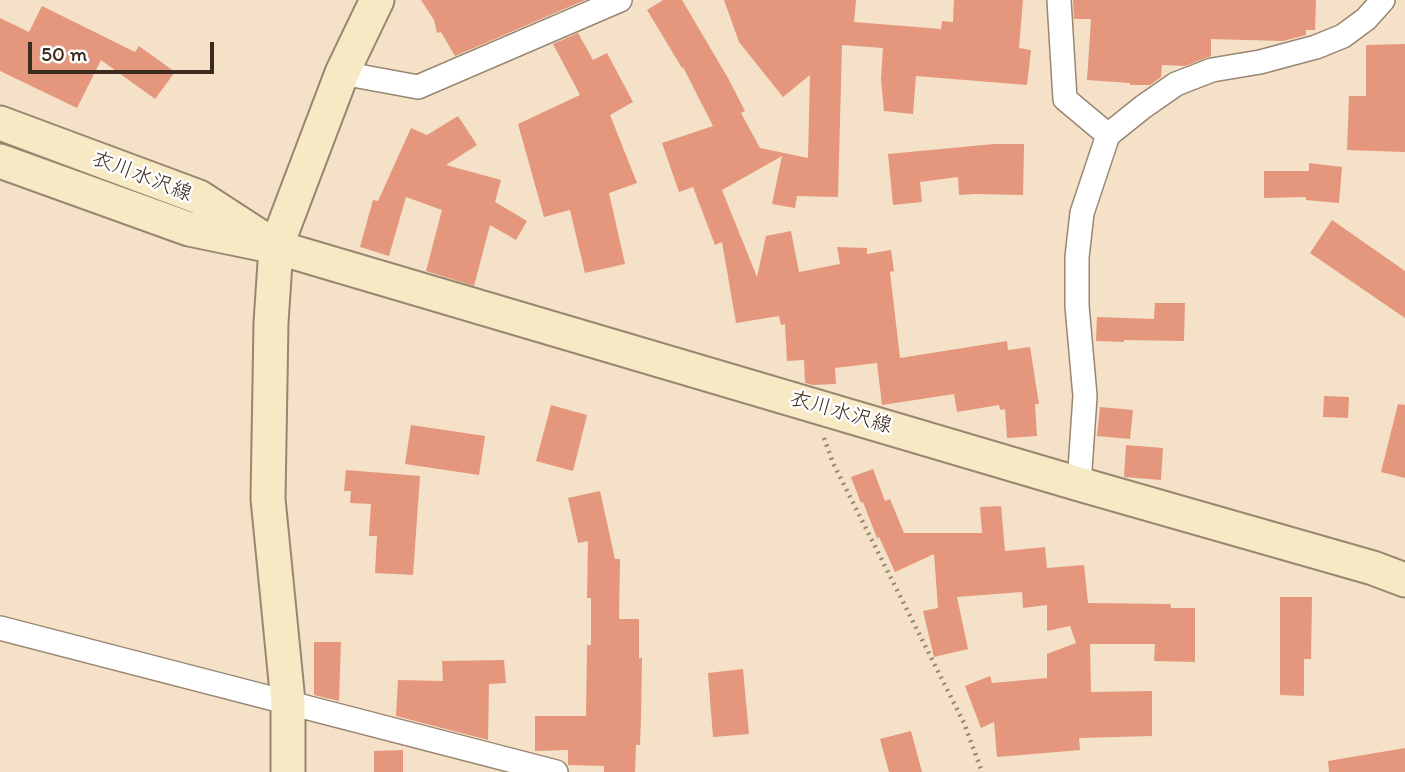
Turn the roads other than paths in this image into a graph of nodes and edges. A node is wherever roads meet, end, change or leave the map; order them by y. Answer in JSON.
{"nodes":[{"id":1,"x":377,"y":0,"type":"edge"},
{"id":2,"x":620,"y":0,"type":"edge"},
{"id":3,"x":1059,"y":0,"type":"edge"},
{"id":4,"x":1383,"y":0,"type":"edge"},
{"id":5,"x":342,"y":73,"type":"junction"},
{"id":6,"x":0,"y":123,"type":"edge"},
{"id":7,"x":1108,"y":135,"type":"junction"},
{"id":8,"x":0,"y":161,"type":"edge"},
{"id":9,"x":276,"y":247,"type":"junction"},
{"id":10,"x":1079,"y":484,"type":"junction"},
{"id":11,"x":1405,"y":580,"type":"edge"},
{"id":12,"x":0,"y":628,"type":"edge"},
{"id":13,"x":288,"y":702,"type":"junction"},
{"id":14,"x":288,"y":772,"type":"edge"},
{"id":15,"x":556,"y":772,"type":"edge"}],
"edges":[{"from":1,"to":5,"type":"main road"},
{"from":2,"to":5,"type":"street"},
{"from":3,"to":7,"type":"street"},
{"from":4,"to":7,"type":"street"},
{"from":5,"to":9,"type":"main road"},
{"from":6,"to":9,"type":"main road","name":"衣川水沢線"},
{"from":7,"to":10,"type":"street"},
{"from":8,"to":9,"type":"main road","name":"衣川水沢線"},
{"from":9,"to":10,"type":"main road","name":"衣川水沢線"},
{"from":9,"to":13,"type":"main road"},
{"from":10,"to":11,"type":"main road","name":"衣川水沢線"},
{"from":12,"to":13,"type":"street"},
{"from":13,"to":14,"type":"main road"},
{"from":13,"to":15,"type":"street"}]}
